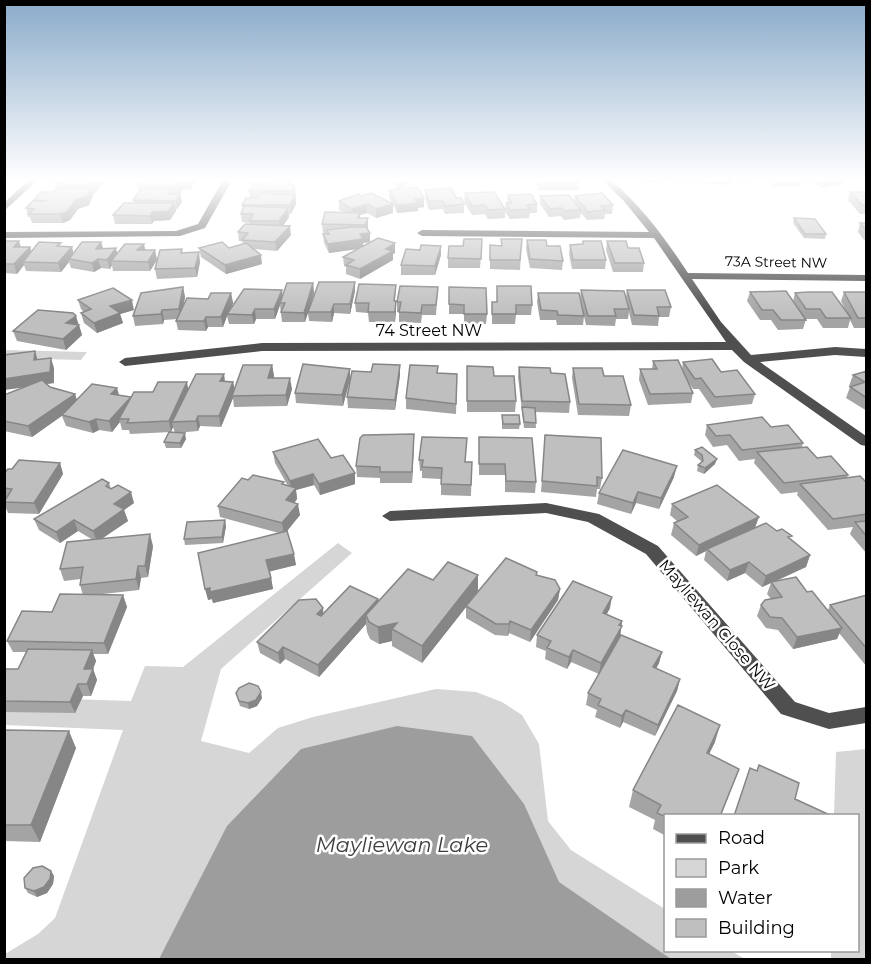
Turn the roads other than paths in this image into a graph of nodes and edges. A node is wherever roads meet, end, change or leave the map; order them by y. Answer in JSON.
{"nodes":[{"id":1,"x":203,"y":225,"type":"edge"},
{"id":2,"x":650,"y":225,"type":"edge"},
{"id":3,"x":422,"y":233,"type":"dead end"},
{"id":4,"x":4,"y":235,"type":"edge"},
{"id":5,"x":658,"y":235,"type":"junction"},
{"id":6,"x":685,"y":276,"type":"junction"},
{"id":7,"x":867,"y":278,"type":"edge"},
{"id":8,"x":734,"y":346,"type":"junction"},
{"id":9,"x":867,"y":353,"type":"edge"},
{"id":10,"x":748,"y":359,"type":"junction"},
{"id":11,"x":125,"y":362,"type":"dead end"},
{"id":12,"x":867,"y":442,"type":"edge"},
{"id":13,"x":390,"y":516,"type":"dead end"},
{"id":14,"x":867,"y":715,"type":"edge"}],
"edges":[{"from":1,"to":4,"type":"street"},
{"from":2,"to":5,"type":"street"},
{"from":3,"to":5,"type":"street"},
{"from":5,"to":6,"type":"street"},
{"from":6,"to":7,"type":"street","name":"73A Street NW"},
{"from":6,"to":8,"type":"street"},
{"from":8,"to":10,"type":"street"},
{"from":8,"to":11,"type":"street","name":"74 Street NW"},
{"from":9,"to":10,"type":"street"},
{"from":10,"to":12,"type":"street"},
{"from":13,"to":14,"type":"street","name":"Mayliewan Close NW"}]}
